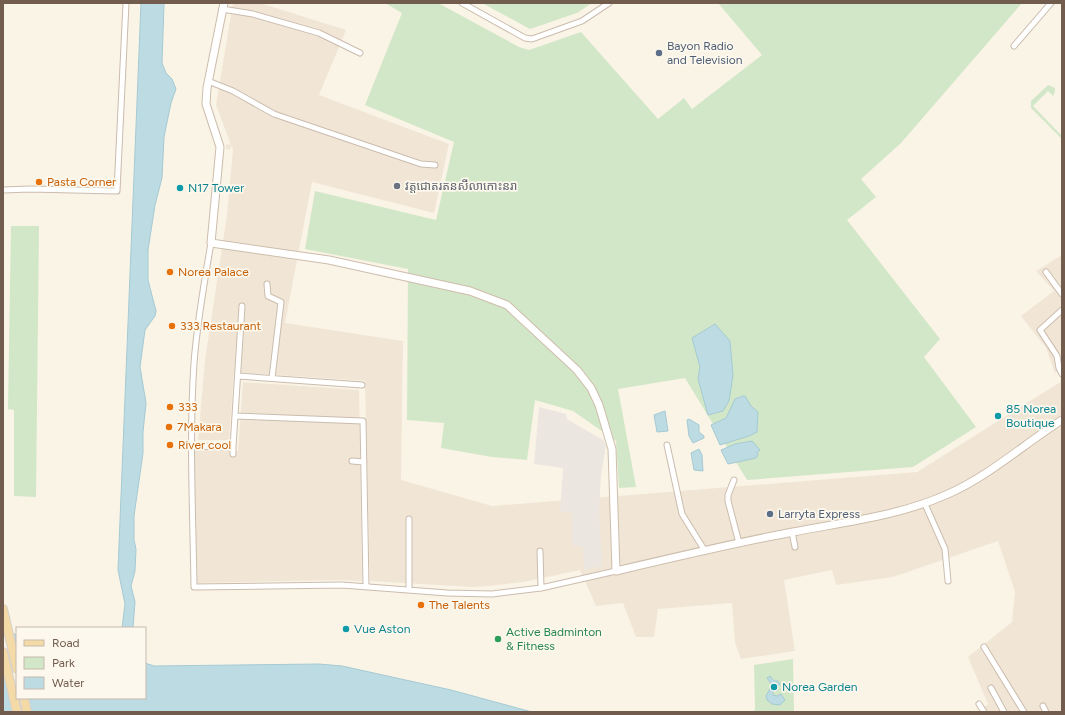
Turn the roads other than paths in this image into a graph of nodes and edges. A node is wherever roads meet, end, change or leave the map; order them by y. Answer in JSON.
{"nodes":[{"id":1,"x":126,"y":3,"type":"edge"},
{"id":2,"x":462,"y":3,"type":"edge"},
{"id":3,"x":609,"y":3,"type":"edge"},
{"id":4,"x":1051,"y":3,"type":"edge"},
{"id":5,"x":223,"y":6,"type":"edge"},
{"id":6,"x":1014,"y":46,"type":"dead end"},
{"id":7,"x":360,"y":53,"type":"dead end"},
{"id":8,"x":208,"y":81,"type":"junction"},
{"id":9,"x":435,"y":164,"type":"dead end"},
{"id":10,"x":3,"y":190,"type":"edge"},
{"id":11,"x":211,"y":243,"type":"junction"},
{"id":12,"x":1046,"y":272,"type":"dead end"},
{"id":13,"x":267,"y":284,"type":"dead end"},
{"id":14,"x":1062,"y":294,"type":"edge"},
{"id":15,"x":242,"y":306,"type":"dead end"},
{"id":16,"x":1062,"y":310,"type":"edge"},
{"id":17,"x":1062,"y":374,"type":"edge"},
{"id":18,"x":238,"y":376,"type":"junction"},
{"id":19,"x":272,"y":378,"type":"junction"},
{"id":20,"x":362,"y":385,"type":"dead end"},
{"id":21,"x":235,"y":416,"type":"junction"},
{"id":22,"x":1062,"y":420,"type":"edge"},
{"id":23,"x":667,"y":445,"type":"dead end"},
{"id":24,"x":192,"y":446,"type":"junction"},
{"id":25,"x":233,"y":447,"type":"junction"},
{"id":26,"x":233,"y":454,"type":"dead end"},
{"id":27,"x":352,"y":461,"type":"dead end"},
{"id":28,"x":364,"y":462,"type":"junction"},
{"id":29,"x":734,"y":480,"type":"dead end"},
{"id":30,"x":925,"y":504,"type":"junction"},
{"id":31,"x":409,"y":519,"type":"dead end"},
{"id":32,"x":792,"y":532,"type":"junction"},
{"id":33,"x":739,"y":543,"type":"junction"},
{"id":34,"x":795,"y":547,"type":"dead end"},
{"id":35,"x":540,"y":551,"type":"dead end"},
{"id":36,"x":705,"y":551,"type":"junction"},
{"id":37,"x":616,"y":571,"type":"junction"},
{"id":38,"x":948,"y":581,"type":"dead end"},
{"id":39,"x":366,"y":586,"type":"junction"},
{"id":40,"x":541,"y":588,"type":"junction"},
{"id":41,"x":409,"y":589,"type":"junction"},
{"id":42,"x":3,"y":609,"type":"edge"},
{"id":43,"x":984,"y":647,"type":"dead end"},
{"id":44,"x":3,"y":652,"type":"edge"},
{"id":45,"x":16,"y":665,"type":"edge"},
{"id":46,"x":991,"y":688,"type":"dead end"},
{"id":47,"x":24,"y":699,"type":"edge"},
{"id":48,"x":979,"y":704,"type":"dead end"},
{"id":49,"x":1043,"y":706,"type":"dead end"},
{"id":50,"x":17,"y":712,"type":"edge"},
{"id":51,"x":27,"y":712,"type":"edge"},
{"id":52,"x":984,"y":712,"type":"edge"},
{"id":53,"x":1004,"y":712,"type":"edge"},
{"id":54,"x":1024,"y":712,"type":"edge"},
{"id":55,"x":1046,"y":712,"type":"edge"}],
"edges":[{"from":1,"to":10,"type":"street"},
{"from":2,"to":3,"type":"street"},
{"from":4,"to":6,"type":"street"},
{"from":5,"to":7,"type":"street"},
{"from":5,"to":8,"type":"street"},
{"from":8,"to":9,"type":"street"},
{"from":8,"to":11,"type":"street"},
{"from":11,"to":24,"type":"street"},
{"from":11,"to":37,"type":"street"},
{"from":12,"to":14,"type":"street"},
{"from":13,"to":19,"type":"street"},
{"from":15,"to":18,"type":"street"},
{"from":16,"to":17,"type":"street"},
{"from":18,"to":19,"type":"street"},
{"from":18,"to":21,"type":"street"},
{"from":19,"to":20,"type":"street"},
{"from":21,"to":25,"type":"street"},
{"from":21,"to":28,"type":"street"},
{"from":22,"to":30,"type":"street"},
{"from":23,"to":36,"type":"street"},
{"from":24,"to":25,"type":"street"},
{"from":24,"to":39,"type":"street"},
{"from":25,"to":26,"type":"street"},
{"from":27,"to":28,"type":"street"},
{"from":28,"to":39,"type":"street"},
{"from":29,"to":33,"type":"street"},
{"from":30,"to":32,"type":"street"},
{"from":30,"to":38,"type":"street"},
{"from":31,"to":41,"type":"street"},
{"from":32,"to":33,"type":"street"},
{"from":32,"to":34,"type":"street"},
{"from":33,"to":36,"type":"street"},
{"from":35,"to":40,"type":"street"},
{"from":36,"to":37,"type":"street"},
{"from":37,"to":40,"type":"street"},
{"from":39,"to":41,"type":"street"},
{"from":40,"to":41,"type":"street"},
{"from":42,"to":45,"type":"main road"},
{"from":43,"to":54,"type":"street"},
{"from":44,"to":50,"type":"main road"},
{"from":46,"to":53,"type":"street"},
{"from":47,"to":51,"type":"main road"},
{"from":48,"to":52,"type":"street"},
{"from":49,"to":55,"type":"street"}]}
